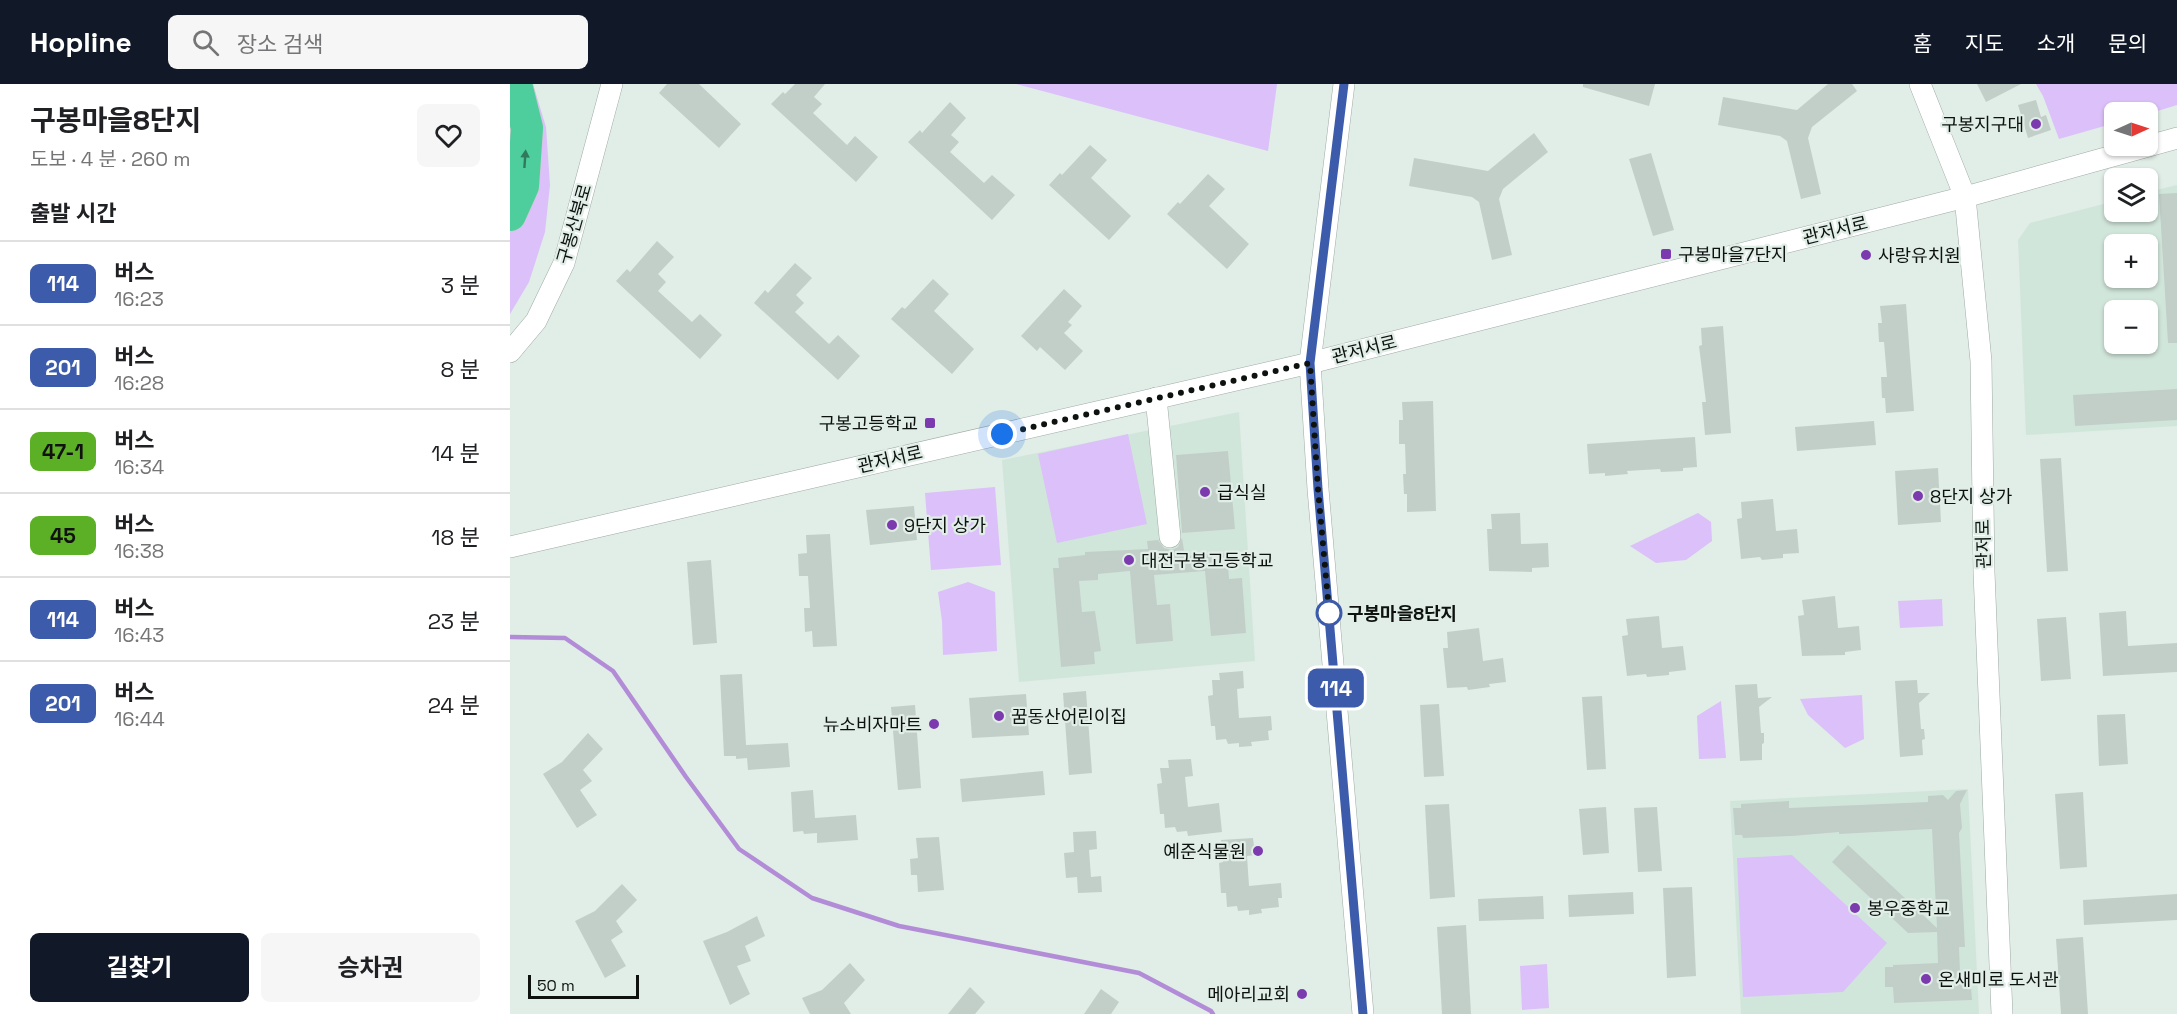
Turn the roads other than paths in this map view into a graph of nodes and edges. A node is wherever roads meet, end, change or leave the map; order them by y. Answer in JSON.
{"nodes":[{"id":1,"x":516,"y":84,"type":"edge"},
{"id":2,"x":612,"y":84,"type":"edge"},
{"id":3,"x":1344,"y":84,"type":"edge"},
{"id":4,"x":1920,"y":84,"type":"edge"},
{"id":5,"x":2177,"y":138,"type":"edge"},
{"id":6,"x":1965,"y":197,"type":"junction"},
{"id":7,"x":510,"y":215,"type":"edge"},
{"id":8,"x":510,"y":352,"type":"edge"},
{"id":9,"x":1310,"y":363,"type":"junction"},
{"id":10,"x":1156,"y":398,"type":"junction"},
{"id":11,"x":1170,"y":537,"type":"dead end"},
{"id":12,"x":510,"y":547,"type":"edge"},
{"id":13,"x":1363,"y":1014,"type":"edge"},
{"id":14,"x":2002,"y":1014,"type":"edge"}],
"edges":[{"from":7,"to":1,"type":"highway","one_way":true},
{"from":2,"to":8,"type":"street","name":"구봉산북로"},
{"from":3,"to":9,"type":"street"},
{"from":4,"to":6,"type":"street","name":"관저로"},
{"from":5,"to":6,"type":"street","name":"관저서로"},
{"from":6,"to":9,"type":"street","name":"관저서로"},
{"from":6,"to":14,"type":"street","name":"관저로"},
{"from":9,"to":10,"type":"street","name":"관저서로"},
{"from":9,"to":13,"type":"street"},
{"from":10,"to":11,"type":"street"},
{"from":10,"to":12,"type":"street","name":"관저서로"}]}
